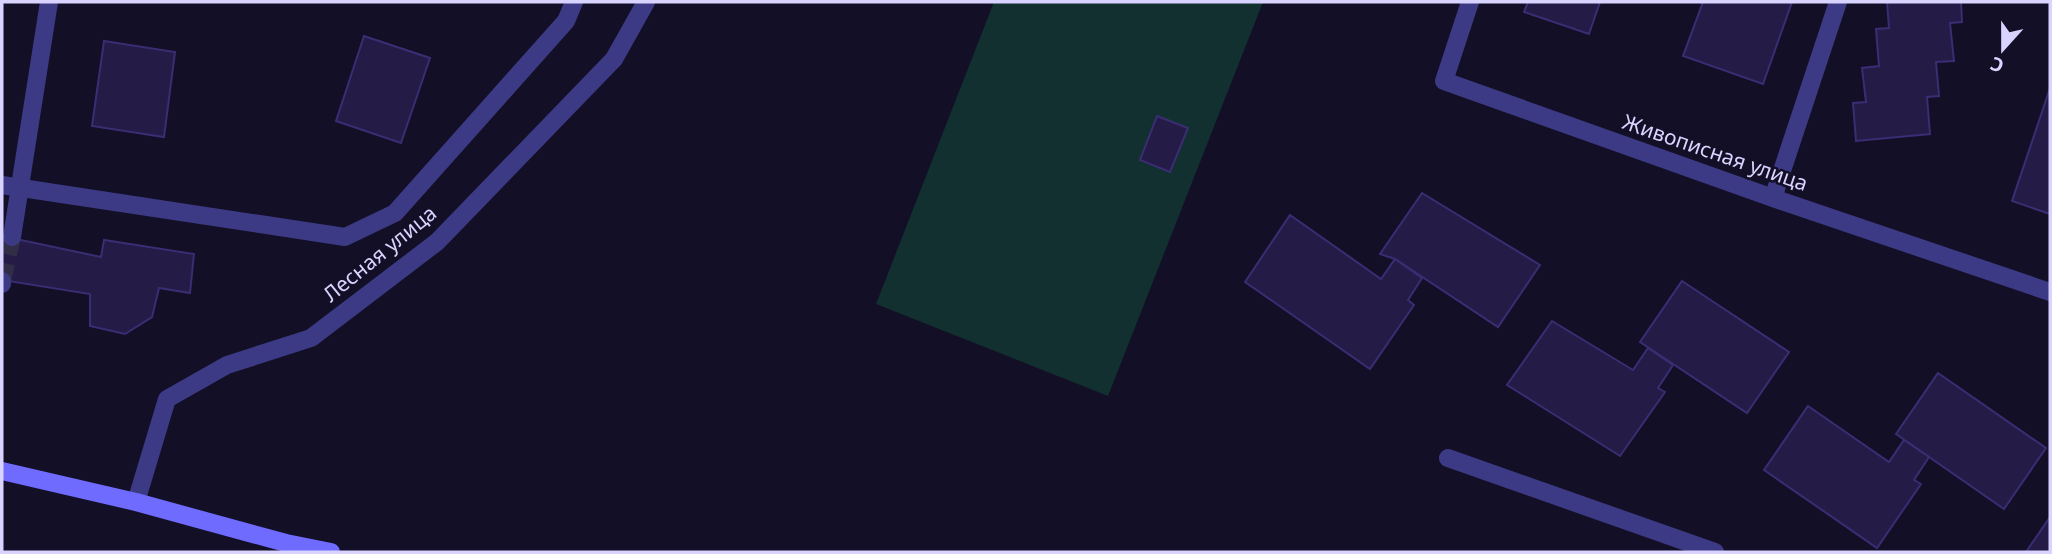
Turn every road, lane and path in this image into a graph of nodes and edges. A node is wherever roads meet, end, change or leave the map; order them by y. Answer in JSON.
{"nodes":[{"id":1,"x":49,"y":2,"type":"edge"},
{"id":2,"x":574,"y":2,"type":"edge"},
{"id":3,"x":646,"y":2,"type":"edge"},
{"id":4,"x":1470,"y":2,"type":"edge"},
{"id":5,"x":1838,"y":2,"type":"edge"},
{"id":6,"x":11,"y":186,"type":"edge"},
{"id":7,"x":1773,"y":198,"type":"junction"},
{"id":8,"x":12,"y":237,"type":"tunnel mouth"},
{"id":9,"x":2050,"y":292,"type":"edge"},
{"id":10,"x":1448,"y":458,"type":"dead end"},
{"id":11,"x":2,"y":471,"type":"edge"},
{"id":12,"x":136,"y":502,"type":"junction"},
{"id":13,"x":331,"y":552,"type":"edge"},
{"id":14,"x":1716,"y":552,"type":"edge"}],
"edges":[{"from":1,"to":6,"type":"street"},
{"from":2,"to":6,"type":"street"},
{"from":3,"to":12,"type":"street","name":"Лесная улица"},
{"from":4,"to":7,"type":"street","name":"Живописная улица"},
{"from":5,"to":7,"type":"street"},
{"from":6,"to":8,"type":"street"},
{"from":7,"to":9,"type":"street","name":"Живописная улица"},
{"from":10,"to":14,"type":"street"},
{"from":11,"to":12,"type":"main road"},
{"from":12,"to":13,"type":"main road"}]}
